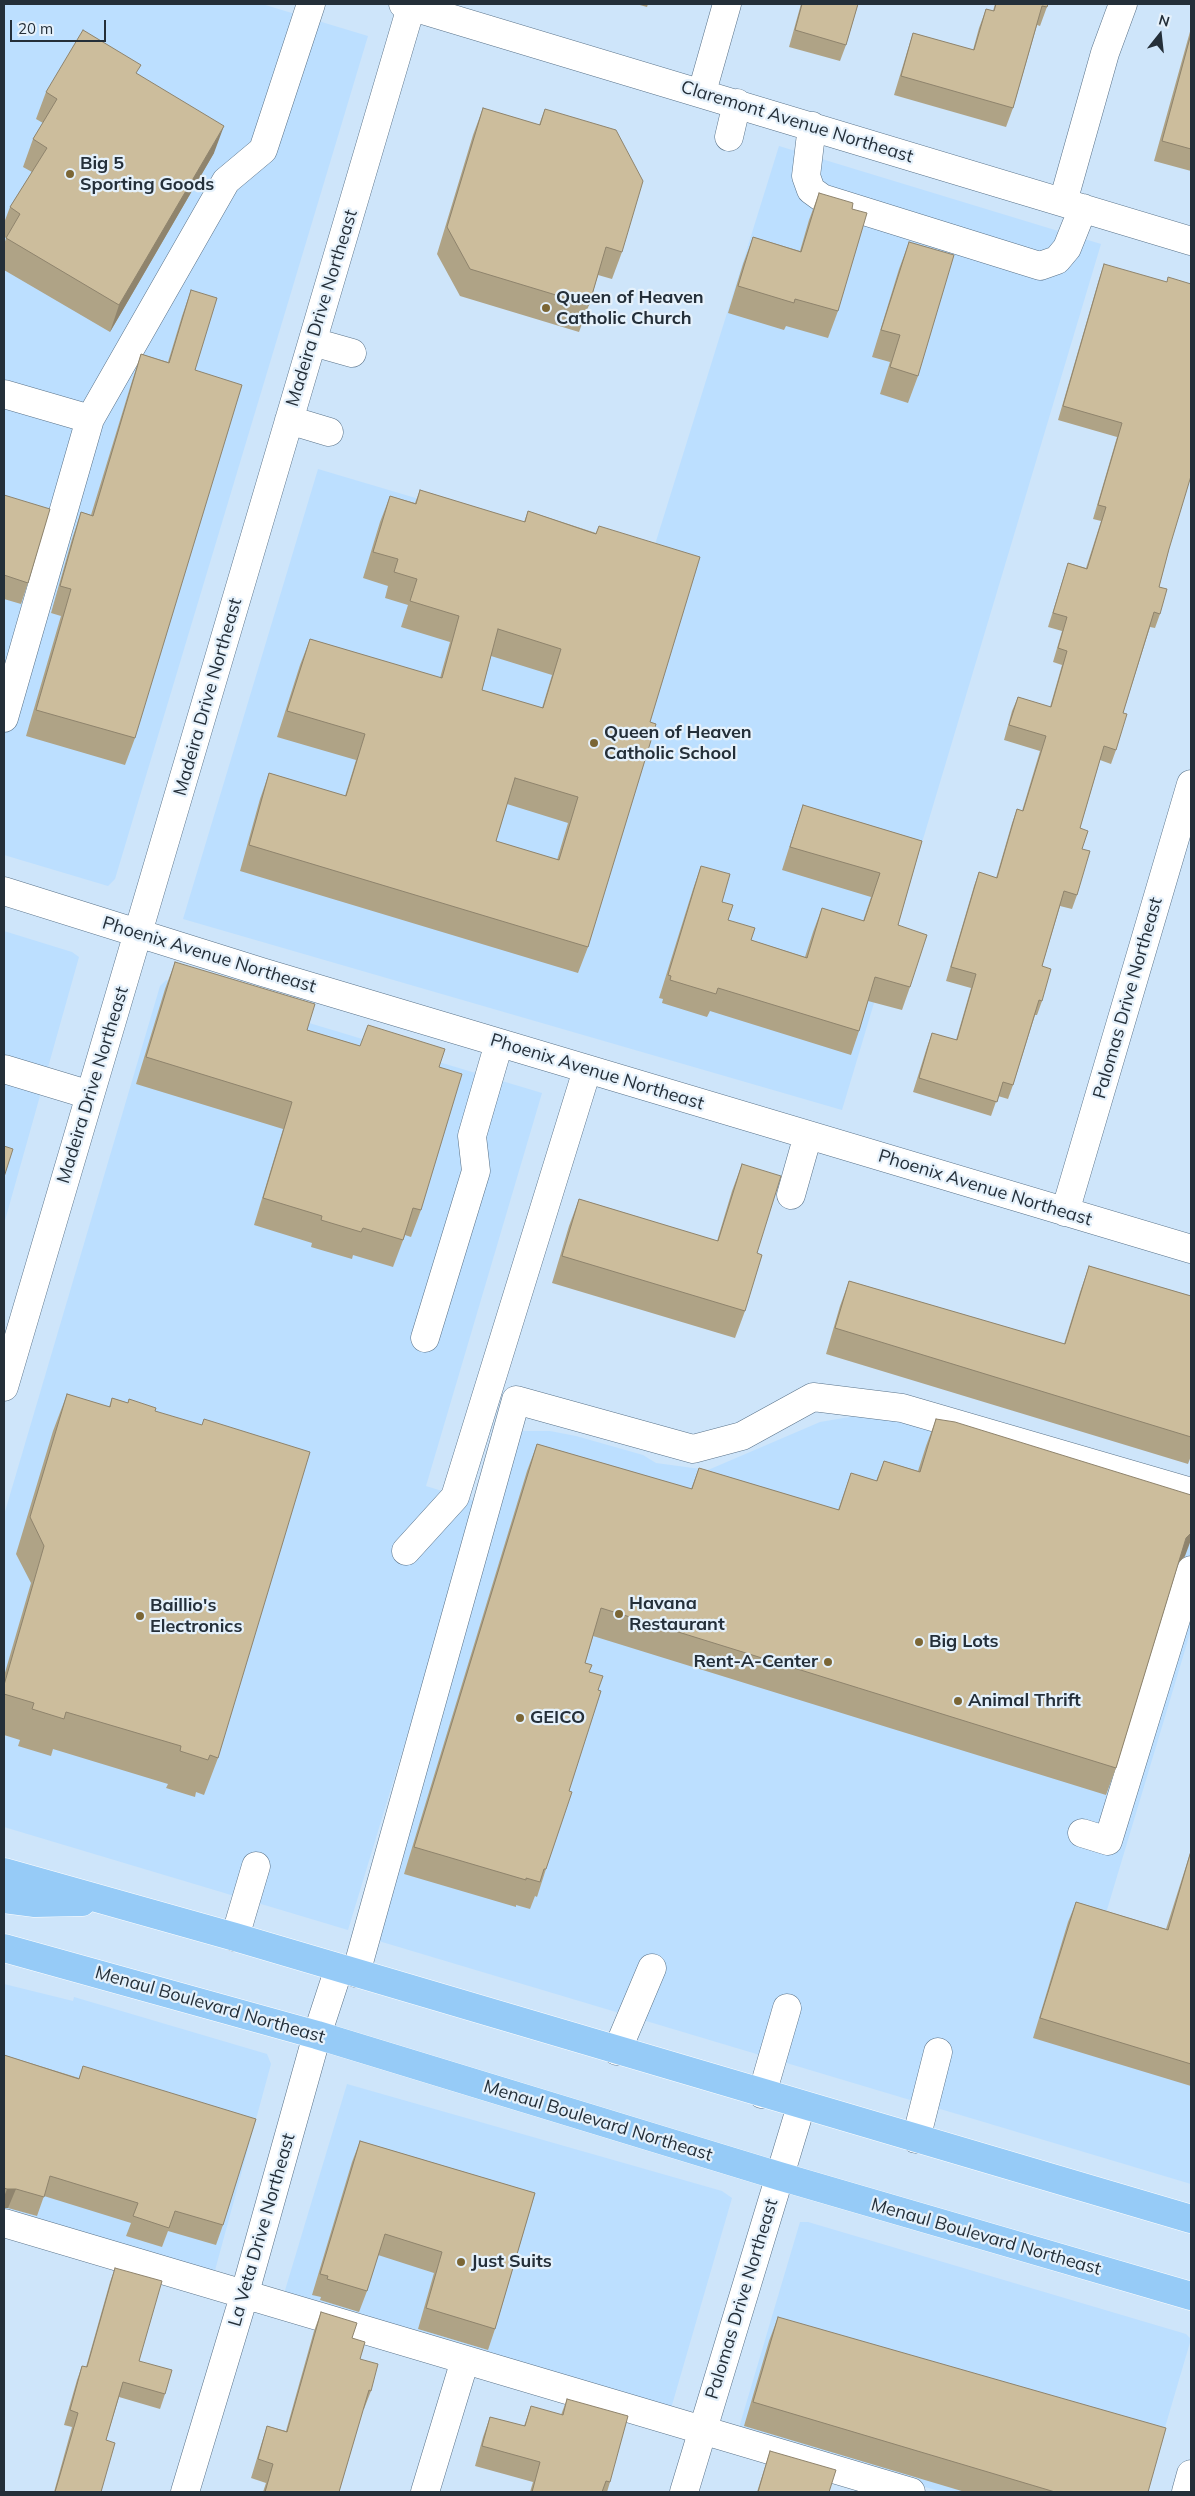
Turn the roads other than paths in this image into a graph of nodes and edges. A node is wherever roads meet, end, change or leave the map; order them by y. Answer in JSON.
{"nodes":[{"id":1,"x":311,"y":4,"type":"edge"},
{"id":2,"x":727,"y":4,"type":"edge"},
{"id":3,"x":1124,"y":4,"type":"edge"},
{"id":4,"x":407,"y":5,"type":"edge"},
{"id":5,"x":702,"y":92,"type":"junction"},
{"id":6,"x":737,"y":103,"type":"junction"},
{"id":7,"x":812,"y":126,"type":"junction"},
{"id":8,"x":729,"y":136,"type":"dead end"},
{"id":9,"x":1073,"y":205,"type":"junction"},
{"id":10,"x":1191,"y":240,"type":"edge"},
{"id":11,"x":313,"y":342,"type":"junction"},
{"id":12,"x":352,"y":353,"type":"dead end"},
{"id":13,"x":4,"y":394,"type":"edge"},
{"id":14,"x":90,"y":419,"type":"junction"},
{"id":15,"x":289,"y":420,"type":"junction"},
{"id":16,"x":329,"y":432,"type":"dead end"},
{"id":17,"x":12,"y":656,"type":"edge"},
{"id":18,"x":4,"y":718,"type":"edge"},
{"id":19,"x":1191,"y":784,"type":"edge"},
{"id":20,"x":4,"y":891,"type":"edge"},
{"id":21,"x":138,"y":932,"type":"junction"},
{"id":22,"x":499,"y":1043,"type":"junction"},
{"id":23,"x":4,"y":1069,"type":"edge"},
{"id":24,"x":587,"y":1070,"type":"junction"},
{"id":25,"x":90,"y":1095,"type":"junction"},
{"id":26,"x":808,"y":1135,"type":"junction"},
{"id":27,"x":791,"y":1195,"type":"dead end"},
{"id":28,"x":1065,"y":1212,"type":"junction"},
{"id":29,"x":1191,"y":1249,"type":"edge"},
{"id":30,"x":425,"y":1338,"type":"dead end"},
{"id":31,"x":4,"y":1387,"type":"edge"},
{"id":32,"x":1191,"y":1492,"type":"edge"},
{"id":33,"x":406,"y":1551,"type":"dead end"},
{"id":34,"x":1191,"y":1570,"type":"edge"},
{"id":35,"x":1082,"y":1833,"type":"dead end"},
{"id":36,"x":256,"y":1866,"type":"dead end"},
{"id":37,"x":4,"y":1872,"type":"edge"},
{"id":38,"x":4,"y":1899,"type":"edge"},
{"id":39,"x":113,"y":1902,"type":"junction"},
{"id":40,"x":235,"y":1937,"type":"junction"},
{"id":41,"x":4,"y":1948,"type":"edge"},
{"id":42,"x":652,"y":1968,"type":"dead end"},
{"id":43,"x":348,"y":1970,"type":"junction"},
{"id":44,"x":787,"y":2008,"type":"dead end"},
{"id":45,"x":317,"y":2035,"type":"junction"},
{"id":46,"x":617,"y":2051,"type":"junction"},
{"id":47,"x":938,"y":2052,"type":"dead end"},
{"id":48,"x":762,"y":2094,"type":"junction"},
{"id":49,"x":801,"y":2106,"type":"junction"},
{"id":50,"x":916,"y":2139,"type":"junction"},
{"id":51,"x":779,"y":2176,"type":"junction"},
{"id":52,"x":1191,"y":2219,"type":"edge"},
{"id":53,"x":4,"y":2224,"type":"edge"},
{"id":54,"x":244,"y":2296,"type":"junction"},
{"id":55,"x":1191,"y":2296,"type":"edge"},
{"id":56,"x":465,"y":2360,"type":"junction"},
{"id":57,"x":702,"y":2430,"type":"junction"},
{"id":58,"x":1191,"y":2474,"type":"edge"},
{"id":59,"x":185,"y":2492,"type":"edge"},
{"id":60,"x":426,"y":2492,"type":"edge"},
{"id":61,"x":684,"y":2492,"type":"edge"},
{"id":62,"x":911,"y":2492,"type":"edge"},
{"id":63,"x":1186,"y":2492,"type":"edge"}],
"edges":[{"from":1,"to":14,"type":"street"},
{"from":2,"to":5,"type":"street"},
{"from":3,"to":9,"type":"street"},
{"from":4,"to":5,"type":"street","name":"Claremont Avenue Northeast"},
{"from":4,"to":11,"type":"street","name":"Madeira Drive Northeast"},
{"from":5,"to":6,"type":"street","name":"Claremont Avenue Northeast"},
{"from":6,"to":7,"type":"street","name":"Claremont Avenue Northeast"},
{"from":6,"to":8,"type":"street"},
{"from":7,"to":9,"type":"street","name":"Claremont Avenue Northeast"},
{"from":7,"to":9,"type":"street"},
{"from":9,"to":10,"type":"street","name":"Claremont Avenue Northeast"},
{"from":11,"to":12,"type":"street"},
{"from":11,"to":15,"type":"street","name":"Madeira Drive Northeast"},
{"from":13,"to":14,"type":"street"},
{"from":14,"to":17,"type":"street"},
{"from":15,"to":16,"type":"street"},
{"from":15,"to":21,"type":"street","name":"Madeira Drive Northeast"},
{"from":17,"to":18,"type":"street"},
{"from":19,"to":28,"type":"street","name":"Palomas Drive Northeast"},
{"from":20,"to":21,"type":"street","name":"Phoenix Avenue Northeast"},
{"from":21,"to":22,"type":"street","name":"Phoenix Avenue Northeast"},
{"from":21,"to":25,"type":"street","name":"Madeira Drive Northeast"},
{"from":22,"to":24,"type":"street","name":"Phoenix Avenue Northeast"},
{"from":22,"to":30,"type":"street"},
{"from":23,"to":25,"type":"street"},
{"from":24,"to":26,"type":"street","name":"Phoenix Avenue Northeast"},
{"from":24,"to":33,"type":"street"},
{"from":25,"to":31,"type":"street","name":"Madeira Drive Northeast"},
{"from":26,"to":27,"type":"street"},
{"from":26,"to":28,"type":"street","name":"Phoenix Avenue Northeast"},
{"from":28,"to":29,"type":"street","name":"Phoenix Avenue Northeast"},
{"from":32,"to":43,"type":"street","name":"La Veta Drive Northeast"},
{"from":34,"to":35,"type":"street"},
{"from":36,"to":40,"type":"street"},
{"from":37,"to":39,"type":"main road"},
{"from":38,"to":39,"type":"main road"},
{"from":39,"to":40,"type":"main road"},
{"from":40,"to":43,"type":"main road"},
{"from":41,"to":45,"type":"main road","name":"Menaul Boulevard Northeast"},
{"from":42,"to":46,"type":"street"},
{"from":43,"to":45,"type":"street","name":"La Veta Drive Northeast"},
{"from":43,"to":46,"type":"main road"},
{"from":44,"to":48,"type":"street"},
{"from":45,"to":51,"type":"main road","name":"Menaul Boulevard Northeast"},
{"from":45,"to":54,"type":"street","name":"La Veta Drive Northeast"},
{"from":46,"to":48,"type":"main road"},
{"from":47,"to":50,"type":"street"},
{"from":48,"to":49,"type":"main road"},
{"from":49,"to":50,"type":"main road"},
{"from":49,"to":51,"type":"street","name":"Palomas Drive Northeast"},
{"from":50,"to":52,"type":"main road"},
{"from":51,"to":55,"type":"main road","name":"Menaul Boulevard Northeast"},
{"from":51,"to":57,"type":"street","name":"Palomas Drive Northeast"},
{"from":53,"to":54,"type":"street"},
{"from":54,"to":56,"type":"street"},
{"from":54,"to":59,"type":"street","name":"La Veta Drive Northeast"},
{"from":56,"to":57,"type":"street"},
{"from":56,"to":60,"type":"street"},
{"from":57,"to":61,"type":"street","name":"Palomas Drive Northeast"},
{"from":57,"to":62,"type":"street"},
{"from":58,"to":63,"type":"street"}]}
